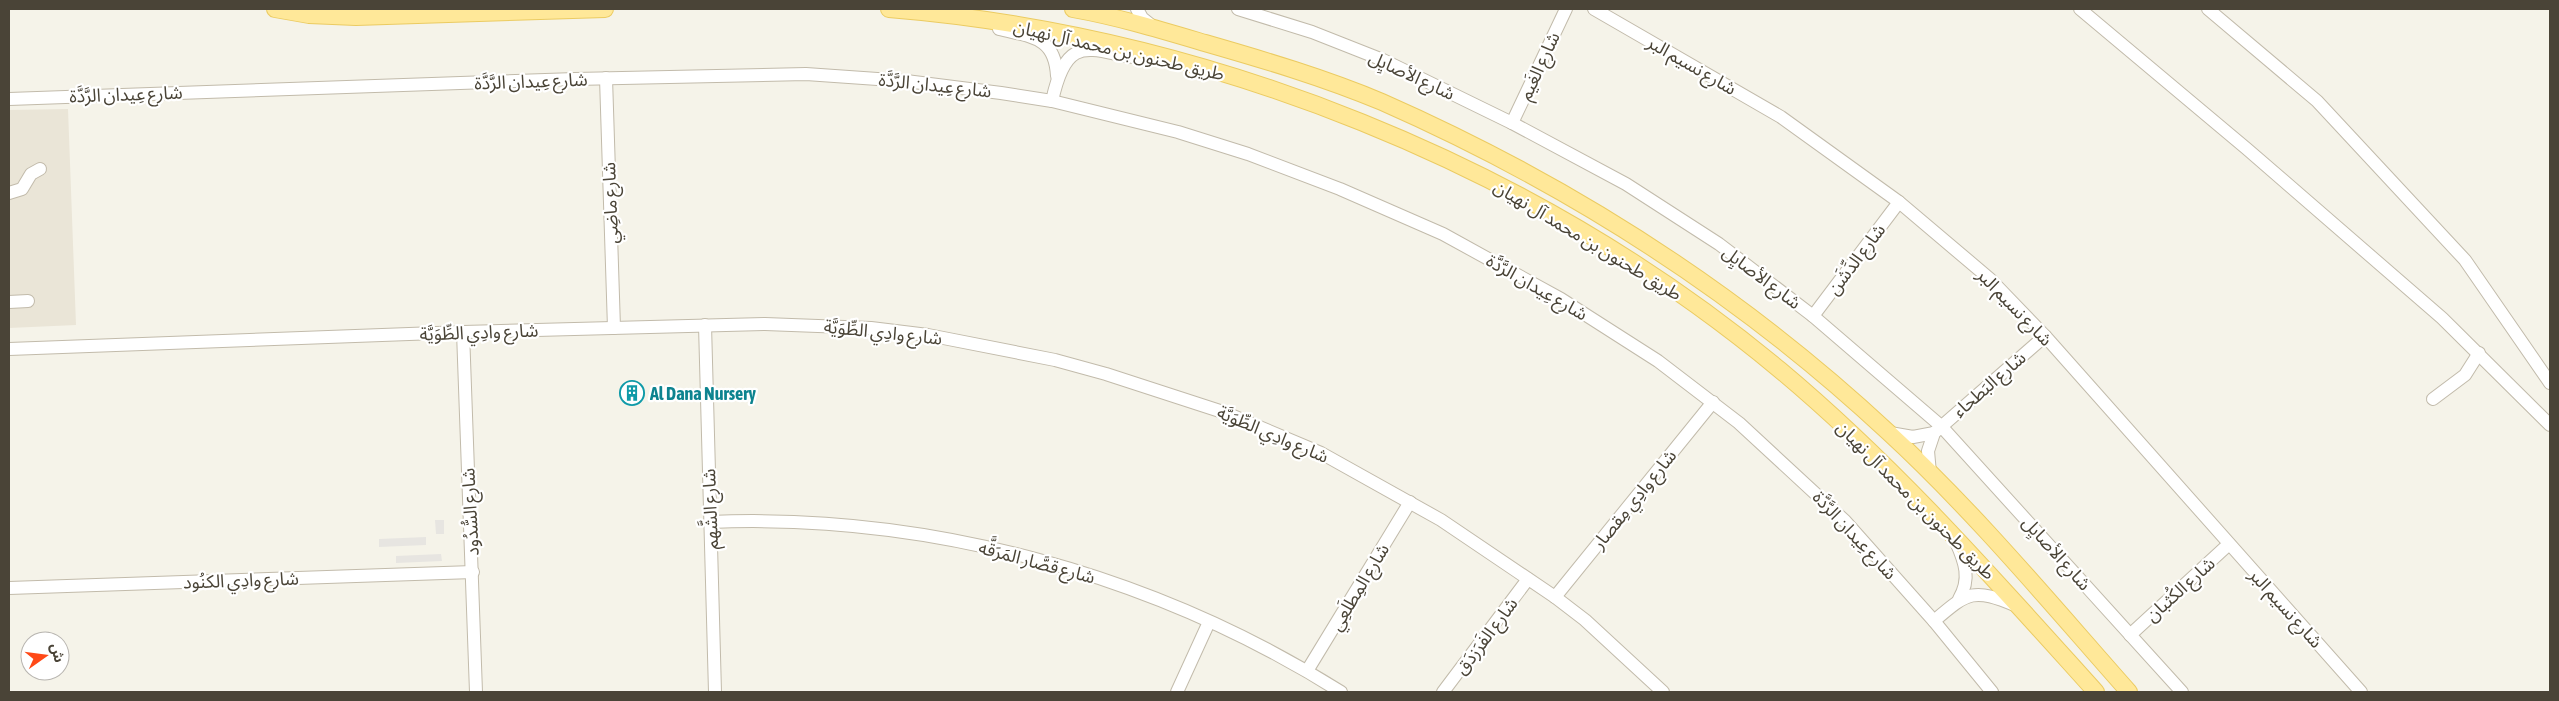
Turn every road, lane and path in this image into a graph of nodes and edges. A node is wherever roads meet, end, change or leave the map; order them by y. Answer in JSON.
{"nodes":[{"id":1,"x":275,"y":9,"type":"edge"},
{"id":2,"x":605,"y":9,"type":"edge"},
{"id":3,"x":889,"y":9,"type":"edge"},
{"id":4,"x":1074,"y":9,"type":"edge"},
{"id":5,"x":1118,"y":9,"type":"edge"},
{"id":6,"x":1137,"y":9,"type":"edge"},
{"id":7,"x":1238,"y":9,"type":"edge"},
{"id":8,"x":1566,"y":9,"type":"edge"},
{"id":9,"x":1594,"y":9,"type":"edge"},
{"id":10,"x":2080,"y":9,"type":"edge"},
{"id":11,"x":2208,"y":9,"type":"edge"},
{"id":12,"x":934,"y":12,"type":"junction"},
{"id":13,"x":1102,"y":14,"type":"junction"},
{"id":14,"x":1154,"y":28,"type":"junction"},
{"id":15,"x":1170,"y":58,"type":"junction"},
{"id":16,"x":1057,"y":76,"type":"junction"},
{"id":17,"x":606,"y":78,"type":"junction"},
{"id":18,"x":9,"y":99,"type":"edge"},
{"id":19,"x":1052,"y":101,"type":"junction"},
{"id":20,"x":1512,"y":123,"type":"junction"},
{"id":21,"x":40,"y":169,"type":"dead end"},
{"id":22,"x":9,"y":192,"type":"edge"},
{"id":23,"x":1899,"y":202,"type":"junction"},
{"id":24,"x":28,"y":301,"type":"dead end"},
{"id":25,"x":9,"y":302,"type":"edge"},
{"id":26,"x":1813,"y":316,"type":"junction"},
{"id":27,"x":704,"y":325,"type":"junction"},
{"id":28,"x":614,"y":328,"type":"junction"},
{"id":29,"x":462,"y":332,"type":"junction"},
{"id":30,"x":2044,"y":336,"type":"junction"},
{"id":31,"x":9,"y":348,"type":"edge"},
{"id":32,"x":2479,"y":353,"type":"junction"},
{"id":33,"x":2550,"y":382,"type":"edge"},
{"id":34,"x":2433,"y":399,"type":"dead end"},
{"id":35,"x":1713,"y":402,"type":"junction"},
{"id":36,"x":2550,"y":425,"type":"edge"},
{"id":37,"x":1938,"y":429,"type":"junction"},
{"id":38,"x":1890,"y":433,"type":"junction"},
{"id":39,"x":1930,"y":473,"type":"junction"},
{"id":40,"x":1410,"y":502,"type":"junction"},
{"id":41,"x":710,"y":522,"type":"junction"},
{"id":42,"x":1952,"y":532,"type":"junction"},
{"id":43,"x":2230,"y":544,"type":"junction"},
{"id":44,"x":473,"y":572,"type":"junction"},
{"id":45,"x":1528,"y":579,"type":"junction"},
{"id":46,"x":9,"y":588,"type":"edge"},
{"id":47,"x":1554,"y":597,"type":"junction"},
{"id":48,"x":1959,"y":599,"type":"junction"},
{"id":49,"x":2019,"y":607,"type":"junction"},
{"id":50,"x":1934,"y":621,"type":"junction"},
{"id":51,"x":1209,"y":622,"type":"junction"},
{"id":52,"x":2130,"y":635,"type":"junction"},
{"id":53,"x":1307,"y":671,"type":"junction"},
{"id":54,"x":476,"y":692,"type":"edge"},
{"id":55,"x":715,"y":692,"type":"edge"},
{"id":56,"x":1177,"y":692,"type":"edge"},
{"id":57,"x":1341,"y":692,"type":"edge"},
{"id":58,"x":1444,"y":692,"type":"edge"},
{"id":59,"x":1663,"y":692,"type":"edge"},
{"id":60,"x":1992,"y":692,"type":"edge"},
{"id":61,"x":2096,"y":692,"type":"edge"},
{"id":62,"x":2129,"y":692,"type":"edge"},
{"id":63,"x":2182,"y":692,"type":"edge"},
{"id":64,"x":2361,"y":692,"type":"edge"}],
"edges":[{"from":1,"to":2,"type":"main road"},
{"from":3,"to":12,"type":"main road","name":"طريق طحنون بن محمد آل نهيان"},
{"from":4,"to":13,"type":"main road","name":"طريق طحنون بن محمد آل نهيان"},
{"from":5,"to":13,"type":"street"},
{"from":6,"to":14,"type":"street"},
{"from":7,"to":20,"type":"street","name":"شارع الأصايِل"},
{"from":8,"to":20,"type":"street","name":"شارع الغَيم"},
{"from":9,"to":23,"type":"street","name":"شارع نسيم البر"},
{"from":10,"to":32,"type":"street"},
{"from":11,"to":33,"type":"street"},
{"from":12,"to":15,"type":"main road","name":"طريق طحنون بن محمد آل نهيان"},
{"from":12,"to":16,"type":"street"},
{"from":13,"to":14,"type":"main road","name":"طريق طحنون بن محمد آل نهيان"},
{"from":14,"to":38,"type":"main road","name":"طريق طحنون بن محمد آل نهيان"},
{"from":15,"to":16,"type":"street"},
{"from":15,"to":42,"type":"main road","name":"طريق طحنون بن محمد آل نهيان"},
{"from":16,"to":19,"type":"street"},
{"from":17,"to":18,"type":"street","name":"شارع عِيدان الرَّدَّة"},
{"from":17,"to":19,"type":"street","name":"شارع عِيدان الرَّدَّة"},
{"from":17,"to":28,"type":"street","name":"شارع ماضِي"},
{"from":19,"to":35,"type":"street","name":"شارع عِيدان الرَّدَّة"},
{"from":20,"to":26,"type":"street","name":"شارع الأصايِل"},
{"from":21,"to":22,"type":"street"},
{"from":23,"to":26,"type":"street","name":"شارع الدِّشَن"},
{"from":23,"to":30,"type":"street","name":"شارع نسيم البر"},
{"from":24,"to":25,"type":"street"},
{"from":26,"to":37,"type":"street","name":"شارع الأصايِل"},
{"from":27,"to":28,"type":"street","name":"شارع وادِي الطِّوَيَّة"},
{"from":27,"to":40,"type":"street","name":"شارع وادِي الطِّوَيَّة"},
{"from":27,"to":41,"type":"street","name":"شارع الشَّهم"},
{"from":28,"to":29,"type":"street","name":"شارع وادِي الطِّوَيَّة"},
{"from":29,"to":31,"type":"street","name":"شارع وادِي الطِّوَيَّة"},
{"from":29,"to":44,"type":"street","name":"شارع السُّدُود"},
{"from":30,"to":37,"type":"street","name":"شارع البَطحاء"},
{"from":30,"to":43,"type":"street","name":"شارع نسيم البر"},
{"from":32,"to":34,"type":"street"},
{"from":32,"to":36,"type":"street"},
{"from":35,"to":47,"type":"street","name":"شارع وادِي مِقصار"},
{"from":35,"to":50,"type":"street","name":"شارع عِيدان الرَّدَّة"},
{"from":37,"to":38,"type":"street"},
{"from":37,"to":39,"type":"street"},
{"from":37,"to":52,"type":"street","name":"شارع الأصايِل"},
{"from":38,"to":39,"type":"main road","name":"طريق طحنون بن محمد آل نهيان"},
{"from":39,"to":62,"type":"main road","name":"طريق طحنون بن محمد آل نهيان"},
{"from":40,"to":45,"type":"street","name":"شارع وادِي الطِّوَيَّة"},
{"from":40,"to":53,"type":"street","name":"شارع المِطلَعِي"},
{"from":41,"to":51,"type":"street","name":"شارع قصَّار المَرَقَّه"},
{"from":41,"to":55,"type":"street","name":"شارع الشَّهم"},
{"from":42,"to":48,"type":"street"},
{"from":42,"to":49,"type":"main road","name":"طريق طحنون بن محمد آل نهيان"},
{"from":43,"to":52,"type":"street","name":"شارع الكُثبان"},
{"from":43,"to":64,"type":"street","name":"شارع نسيم البر"},
{"from":44,"to":46,"type":"street","name":"شارع وادِي الكنُود"},
{"from":44,"to":54,"type":"street","name":"شارع السُّدُود"},
{"from":45,"to":47,"type":"street","name":"شارع وادِي الطِّوَيَّة"},
{"from":45,"to":58,"type":"street","name":"شارع الفَرَزدَق"},
{"from":47,"to":59,"type":"street","name":"شارع وادِي الطِّوَيَّة"},
{"from":48,"to":49,"type":"street"},
{"from":48,"to":50,"type":"street"},
{"from":49,"to":61,"type":"main road","name":"طريق طحنون بن محمد آل نهيان"},
{"from":50,"to":60,"type":"street","name":"شارع عِيدان الرَّدَّة"},
{"from":51,"to":53,"type":"street","name":"شارع قصَّار المَرَقَّه"},
{"from":51,"to":56,"type":"street"},
{"from":52,"to":63,"type":"street","name":"شارع الأصايِل"},
{"from":53,"to":57,"type":"street","name":"شارع قصَّار المَرَقَّه"}]}
